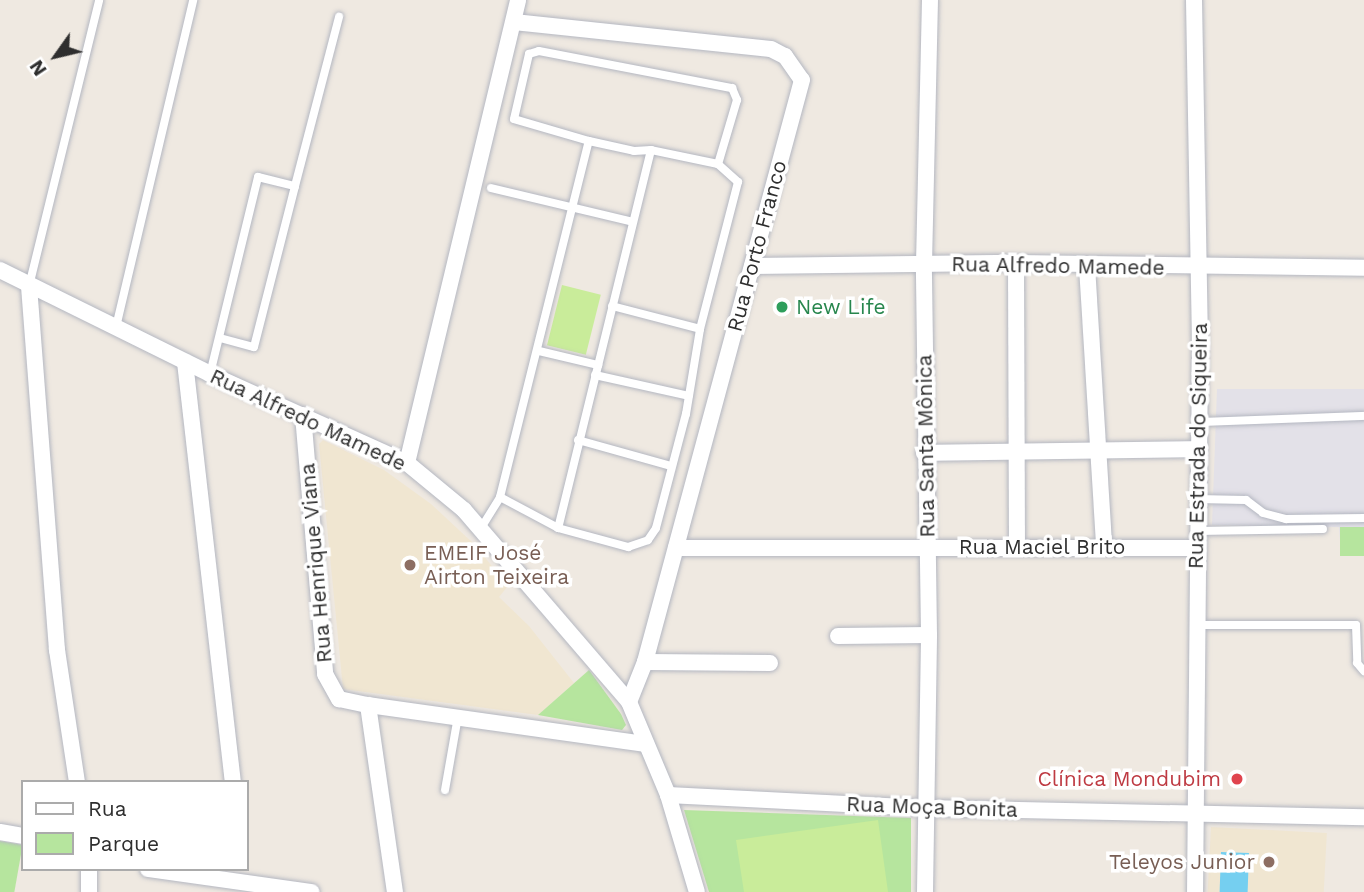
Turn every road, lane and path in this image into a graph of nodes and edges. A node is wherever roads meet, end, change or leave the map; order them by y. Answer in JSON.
{"nodes":[{"id":1,"x":99,"y":0,"type":"edge"},
{"id":2,"x":194,"y":0,"type":"edge"},
{"id":3,"x":517,"y":0,"type":"edge"},
{"id":4,"x":930,"y":0,"type":"edge"},
{"id":5,"x":1194,"y":0,"type":"edge"},
{"id":6,"x":339,"y":17,"type":"dead end"},
{"id":7,"x":514,"y":22,"type":"junction"},
{"id":8,"x":589,"y":141,"type":"junction"},
{"id":9,"x":651,"y":150,"type":"junction"},
{"id":10,"x":718,"y":164,"type":"junction"},
{"id":11,"x":295,"y":186,"type":"junction"},
{"id":12,"x":491,"y":188,"type":"dead end"},
{"id":13,"x":575,"y":209,"type":"junction"},
{"id":14,"x":630,"y":221,"type":"junction"},
{"id":15,"x":1016,"y":263,"type":"junction"},
{"id":16,"x":924,"y":264,"type":"junction"},
{"id":17,"x":752,"y":266,"type":"junction"},
{"id":18,"x":1087,"y":266,"type":"junction"},
{"id":19,"x":1199,"y":268,"type":"junction"},
{"id":20,"x":1364,"y":268,"type":"edge"},
{"id":21,"x":0,"y":270,"type":"edge"},
{"id":22,"x":29,"y":286,"type":"junction"},
{"id":23,"x":612,"y":306,"type":"junction"},
{"id":24,"x":116,"y":329,"type":"junction"},
{"id":25,"x":700,"y":329,"type":"junction"},
{"id":26,"x":220,"y":338,"type":"junction"},
{"id":27,"x":539,"y":351,"type":"junction"},
{"id":28,"x":185,"y":362,"type":"junction"},
{"id":29,"x":598,"y":365,"type":"junction"},
{"id":30,"x":210,"y":374,"type":"junction"},
{"id":31,"x":595,"y":375,"type":"junction"},
{"id":32,"x":689,"y":396,"type":"junction"},
{"id":33,"x":303,"y":415,"type":"junction"},
{"id":34,"x":1364,"y":416,"type":"edge"},
{"id":35,"x":1198,"y":422,"type":"junction"},
{"id":36,"x":578,"y":440,"type":"junction"},
{"id":37,"x":1198,"y":449,"type":"junction"},
{"id":38,"x":1098,"y":451,"type":"junction"},
{"id":39,"x":924,"y":453,"type":"junction"},
{"id":40,"x":1020,"y":455,"type":"junction"},
{"id":41,"x":407,"y":463,"type":"junction"},
{"id":42,"x":671,"y":466,"type":"junction"},
{"id":43,"x":500,"y":497,"type":"junction"},
{"id":44,"x":1197,"y":499,"type":"junction"},
{"id":45,"x":1364,"y":518,"type":"edge"},
{"id":46,"x":481,"y":528,"type":"junction"},
{"id":47,"x":558,"y":528,"type":"junction"},
{"id":48,"x":1323,"y":529,"type":"dead end"},
{"id":49,"x":1197,"y":531,"type":"junction"},
{"id":50,"x":927,"y":546,"type":"junction"},
{"id":51,"x":1104,"y":547,"type":"junction"},
{"id":52,"x":677,"y":548,"type":"junction"},
{"id":53,"x":1017,"y":548,"type":"junction"},
{"id":54,"x":1196,"y":548,"type":"junction"},
{"id":55,"x":1198,"y":625,"type":"junction"},
{"id":56,"x":1360,"y":625,"type":"edge"},
{"id":57,"x":929,"y":635,"type":"junction"},
{"id":58,"x":838,"y":636,"type":"dead end"},
{"id":59,"x":645,"y":662,"type":"junction"},
{"id":60,"x":770,"y":663,"type":"dead end"},
{"id":61,"x":1364,"y":671,"type":"edge"},
{"id":62,"x":629,"y":702,"type":"junction"},
{"id":63,"x":368,"y":705,"type":"junction"},
{"id":64,"x":458,"y":716,"type":"junction"},
{"id":65,"x":645,"y":744,"type":"junction"},
{"id":66,"x":77,"y":780,"type":"edge"},
{"id":67,"x":233,"y":780,"type":"edge"},
{"id":68,"x":445,"y":790,"type":"dead end"},
{"id":69,"x":668,"y":795,"type":"junction"},
{"id":70,"x":926,"y":808,"type":"junction"},
{"id":71,"x":1196,"y":811,"type":"junction"},
{"id":72,"x":1364,"y":817,"type":"edge"},
{"id":73,"x":0,"y":832,"type":"edge"},
{"id":74,"x":21,"y":836,"type":"edge"},
{"id":75,"x":89,"y":871,"type":"edge"},
{"id":76,"x":177,"y":871,"type":"edge"},
{"id":77,"x":248,"y":876,"type":"edge"},
{"id":78,"x":89,"y":892,"type":"edge"},
{"id":79,"x":311,"y":892,"type":"edge"},
{"id":80,"x":395,"y":892,"type":"edge"},
{"id":81,"x":697,"y":892,"type":"edge"},
{"id":82,"x":925,"y":892,"type":"edge"},
{"id":83,"x":1195,"y":892,"type":"edge"}],
"edges":[{"from":1,"to":22,"type":"lane"},
{"from":2,"to":24,"type":"lane"},
{"from":3,"to":7,"type":"street"},
{"from":4,"to":16,"type":"street","name":"Rua Santa Mônica"},
{"from":5,"to":19,"type":"street","name":"Rua Estrada do Siqueira"},
{"from":6,"to":11,"type":"lane"},
{"from":7,"to":17,"type":"street","name":"Rua Porto Franco"},
{"from":7,"to":41,"type":"street"},
{"from":8,"to":9,"type":"lane"},
{"from":8,"to":10,"type":"lane"},
{"from":8,"to":13,"type":"lane"},
{"from":9,"to":10,"type":"lane"},
{"from":9,"to":14,"type":"lane"},
{"from":10,"to":25,"type":"lane"},
{"from":11,"to":26,"type":"lane"},
{"from":11,"to":26,"type":"lane"},
{"from":12,"to":13,"type":"lane"},
{"from":13,"to":14,"type":"lane"},
{"from":13,"to":27,"type":"lane"},
{"from":14,"to":23,"type":"lane"},
{"from":15,"to":16,"type":"street","name":"Rua Alfredo Mamede"},
{"from":15,"to":18,"type":"street","name":"Rua Alfredo Mamede"},
{"from":15,"to":40,"type":"street"},
{"from":16,"to":17,"type":"street","name":"Rua Alfredo Mamede"},
{"from":16,"to":39,"type":"street","name":"Rua Santa Mônica"},
{"from":17,"to":52,"type":"street","name":"Rua Porto Franco"},
{"from":18,"to":19,"type":"street","name":"Rua Alfredo Mamede"},
{"from":18,"to":38,"type":"street"},
{"from":19,"to":20,"type":"street","name":"Rua Alfredo Mamede"},
{"from":19,"to":35,"type":"street","name":"Rua Estrada do Siqueira"},
{"from":21,"to":22,"type":"street","name":"Rua Alfredo Mamede"},
{"from":22,"to":24,"type":"street","name":"Rua Alfredo Mamede"},
{"from":22,"to":66,"type":"street"},
{"from":23,"to":25,"type":"lane"},
{"from":23,"to":29,"type":"lane"},
{"from":24,"to":28,"type":"street","name":"Rua Alfredo Mamede"},
{"from":25,"to":32,"type":"lane"},
{"from":26,"to":30,"type":"lane"},
{"from":27,"to":29,"type":"lane"},
{"from":27,"to":43,"type":"lane"},
{"from":28,"to":30,"type":"street","name":"Rua Alfredo Mamede"},
{"from":28,"to":67,"type":"street"},
{"from":29,"to":31,"type":"lane"},
{"from":30,"to":33,"type":"street","name":"Rua Alfredo Mamede"},
{"from":31,"to":32,"type":"lane"},
{"from":31,"to":36,"type":"lane"},
{"from":32,"to":42,"type":"lane"},
{"from":33,"to":41,"type":"street","name":"Rua Alfredo Mamede"},
{"from":33,"to":63,"type":"street","name":"Rua Henrique Viana"},
{"from":34,"to":35,"type":"lane"},
{"from":35,"to":37,"type":"street","name":"Rua Estrada do Siqueira"},
{"from":36,"to":42,"type":"lane"},
{"from":36,"to":47,"type":"lane"},
{"from":37,"to":38,"type":"street"},
{"from":37,"to":44,"type":"street","name":"Rua Estrada do Siqueira"},
{"from":38,"to":40,"type":"street"},
{"from":38,"to":51,"type":"street"},
{"from":39,"to":40,"type":"street"},
{"from":39,"to":50,"type":"street","name":"Rua Santa Mônica"},
{"from":40,"to":53,"type":"street"},
{"from":41,"to":46,"type":"street","name":"Rua Alfredo Mamede"},
{"from":42,"to":47,"type":"lane"},
{"from":43,"to":46,"type":"lane"},
{"from":43,"to":47,"type":"lane"},
{"from":44,"to":45,"type":"lane"},
{"from":44,"to":49,"type":"street","name":"Rua Estrada do Siqueira"},
{"from":46,"to":62,"type":"street","name":"Rua Alfredo Mamede"},
{"from":48,"to":49,"type":"lane"},
{"from":49,"to":54,"type":"street","name":"Rua Estrada do Siqueira"},
{"from":50,"to":52,"type":"street","name":"Rua Maciel Brito"},
{"from":50,"to":53,"type":"street","name":"Rua Maciel Brito"},
{"from":50,"to":57,"type":"street","name":"Rua Santa Mônica"},
{"from":51,"to":53,"type":"street","name":"Rua Maciel Brito"},
{"from":51,"to":54,"type":"street","name":"Rua Maciel Brito"},
{"from":52,"to":59,"type":"street","name":"Rua Porto Franco"},
{"from":54,"to":55,"type":"street","name":"Rua Estrada do Siqueira"},
{"from":55,"to":56,"type":"lane"},
{"from":55,"to":71,"type":"street","name":"Rua Estrada do Siqueira"},
{"from":56,"to":61,"type":"lane"},
{"from":57,"to":58,"type":"street"},
{"from":57,"to":70,"type":"street","name":"Rua Santa Mônica"},
{"from":59,"to":60,"type":"street"},
{"from":59,"to":62,"type":"street","name":"Rua Porto Franco"},
{"from":62,"to":65,"type":"street","name":"Rua Alfredo Mamede"},
{"from":63,"to":64,"type":"street"},
{"from":63,"to":80,"type":"street"},
{"from":64,"to":65,"type":"street"},
{"from":64,"to":68,"type":"lane"},
{"from":65,"to":69,"type":"street","name":"Rua Alfredo Mamede"},
{"from":69,"to":70,"type":"street","name":"Rua Moça Bonita"},
{"from":69,"to":81,"type":"street","name":"Rua Alfredo Mamede"},
{"from":70,"to":71,"type":"street","name":"Rua Moça Bonita"},
{"from":70,"to":82,"type":"street","name":"Rua Santa Mônica"},
{"from":71,"to":72,"type":"street","name":"Rua Moça Bonita"},
{"from":71,"to":83,"type":"street","name":"Rua Estrada do Siqueira"},
{"from":73,"to":74,"type":"street"},
{"from":75,"to":78,"type":"street"},
{"from":76,"to":77,"type":"street"},
{"from":77,"to":79,"type":"street"}]}
